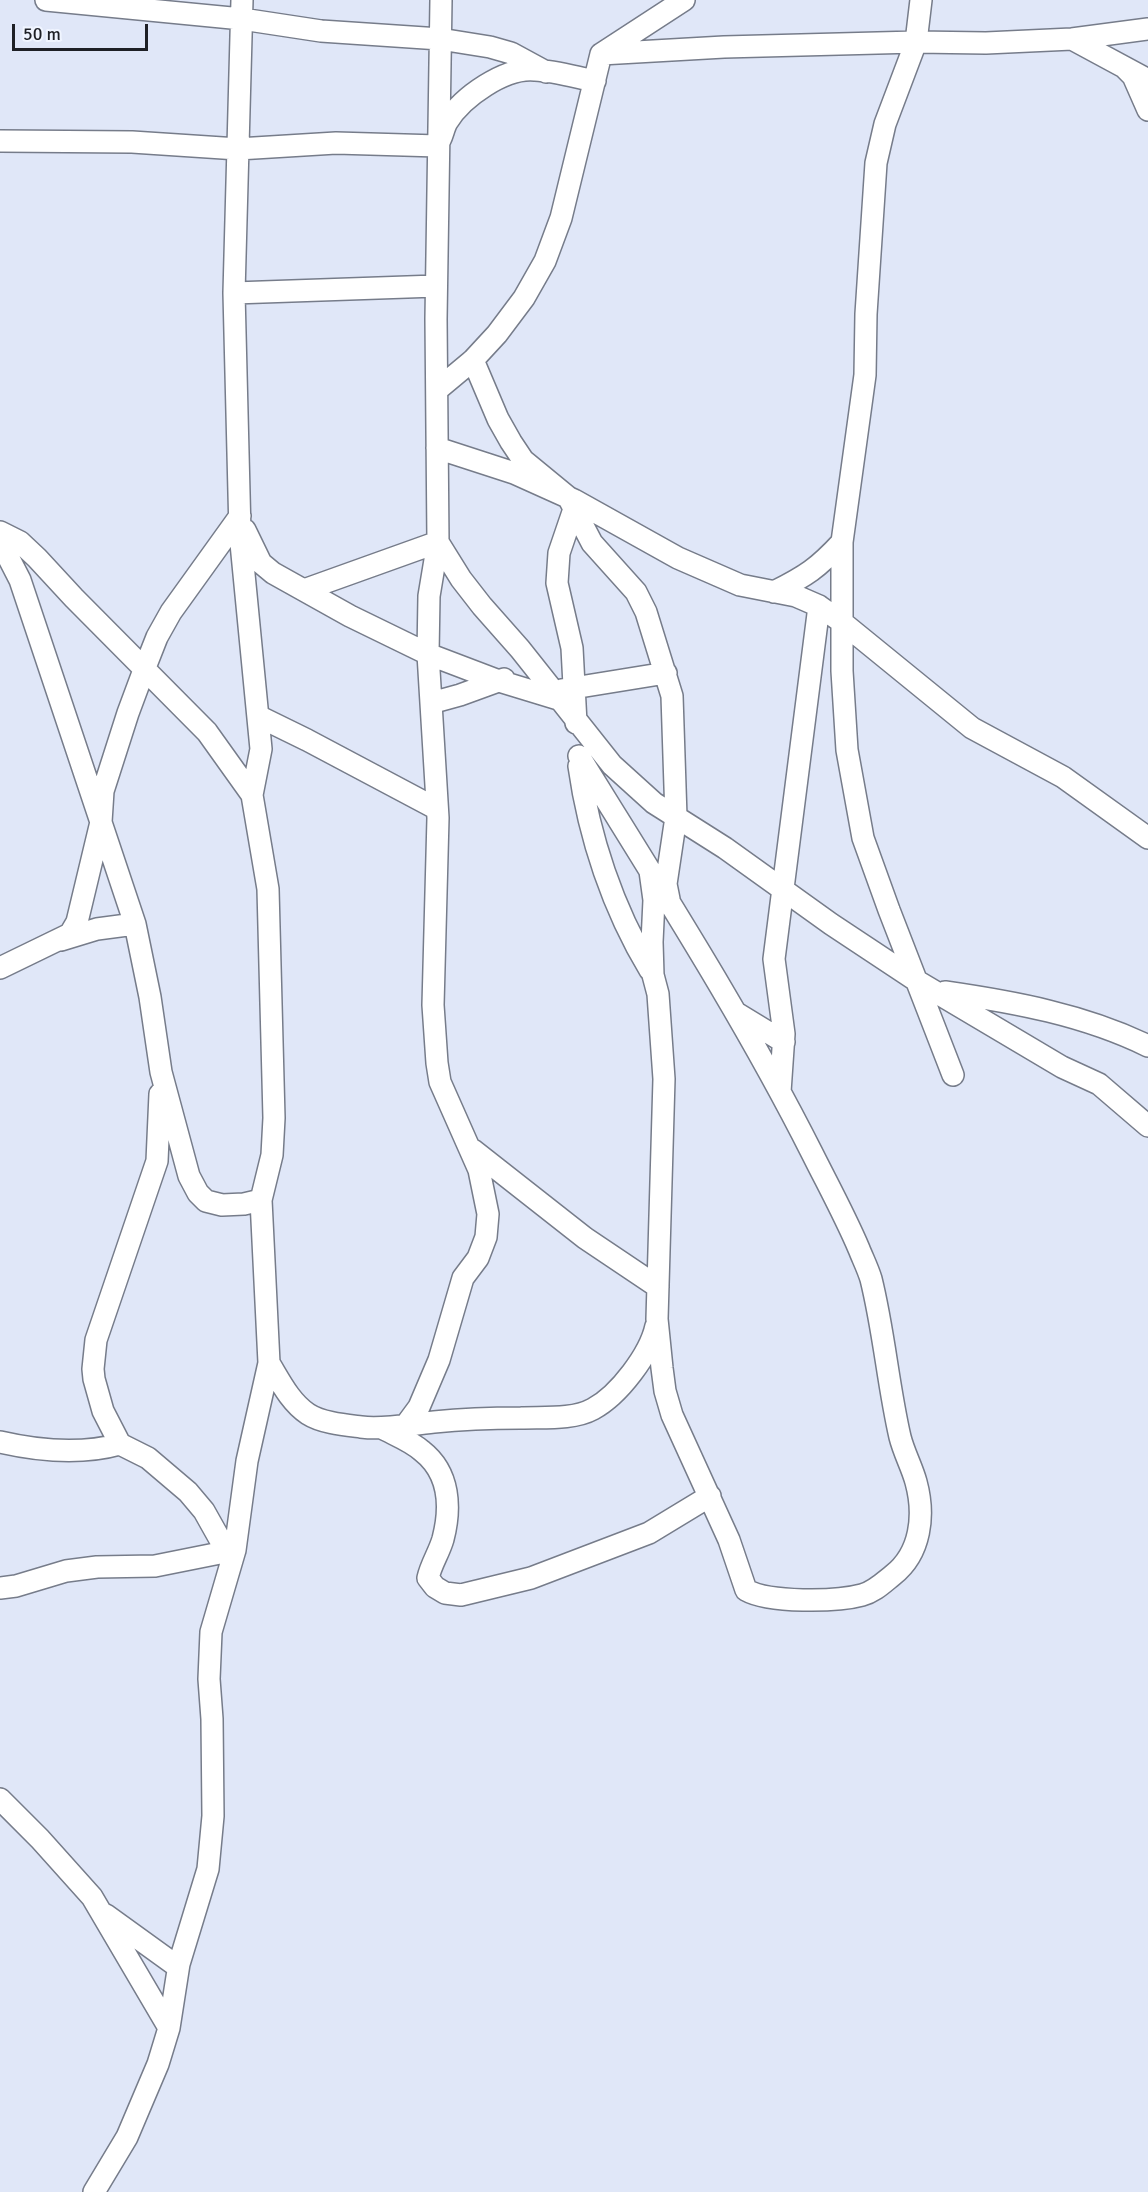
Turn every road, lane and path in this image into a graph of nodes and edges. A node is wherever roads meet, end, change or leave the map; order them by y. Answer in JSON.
{"nodes":[{"id":1,"x":46,"y":0,"type":"edge"},
{"id":2,"x":441,"y":0,"type":"edge"},
{"id":3,"x":684,"y":0,"type":"edge"},
{"id":4,"x":921,"y":0,"type":"edge"},
{"id":5,"x":242,"y":10,"type":"edge"},
{"id":6,"x":1148,"y":29,"type":"edge"},
{"id":7,"x":441,"y":39,"type":"junction"},
{"id":8,"x":1072,"y":39,"type":"junction"},
{"id":9,"x":916,"y":42,"type":"junction"},
{"id":10,"x":601,"y":54,"type":"junction"},
{"id":11,"x":1126,"y":69,"type":"junction"},
{"id":12,"x":546,"y":72,"type":"junction"},
{"id":13,"x":1148,"y":80,"type":"edge"},
{"id":14,"x":595,"y":81,"type":"junction"},
{"id":15,"x":1148,"y":110,"type":"edge"},
{"id":16,"x":0,"y":141,"type":"edge"},
{"id":17,"x":438,"y":146,"type":"junction"},
{"id":18,"x":238,"y":149,"type":"junction"},
{"id":19,"x":436,"y":286,"type":"junction"},
{"id":20,"x":234,"y":293,"type":"junction"},
{"id":21,"x":473,"y":360,"type":"junction"},
{"id":22,"x":437,"y":390,"type":"junction"},
{"id":23,"x":437,"y":448,"type":"junction"},
{"id":24,"x":571,"y":503,"type":"junction"},
{"id":25,"x":240,"y":516,"type":"junction"},
{"id":26,"x":0,"y":532,"type":"edge"},
{"id":27,"x":0,"y":542,"type":"edge"},
{"id":28,"x":842,"y":542,"type":"junction"},
{"id":29,"x":438,"y":543,"type":"junction"},
{"id":30,"x":304,"y":590,"type":"junction"},
{"id":31,"x":774,"y":591,"type":"junction"},
{"id":32,"x":819,"y":606,"type":"junction"},
{"id":33,"x":843,"y":623,"type":"junction"},
{"id":34,"x":428,"y":654,"type":"junction"},
{"id":35,"x":534,"y":667,"type":"junction"},
{"id":36,"x":144,"y":670,"type":"junction"},
{"id":37,"x":666,"y":673,"type":"junction"},
{"id":38,"x":499,"y":681,"type":"junction"},
{"id":39,"x":561,"y":693,"type":"junction"},
{"id":40,"x":431,"y":703,"type":"junction"},
{"id":41,"x":258,"y":716,"type":"junction"},
{"id":42,"x":576,"y":722,"type":"junction"},
{"id":43,"x":579,"y":756,"type":"junction"},
{"id":44,"x":252,"y":795,"type":"junction"},
{"id":45,"x":437,"y":809,"type":"junction"},
{"id":46,"x":676,"y":817,"type":"junction"},
{"id":47,"x":100,"y":822,"type":"junction"},
{"id":48,"x":1148,"y":838,"type":"edge"},
{"id":49,"x":650,"y":871,"type":"junction"},
{"id":50,"x":783,"y":889,"type":"junction"},
{"id":51,"x":670,"y":904,"type":"junction"},
{"id":52,"x":135,"y":924,"type":"junction"},
{"id":53,"x":58,"y":941,"type":"junction"},
{"id":54,"x":0,"y":968,"type":"edge"},
{"id":55,"x":653,"y":975,"type":"junction"},
{"id":56,"x":926,"y":986,"type":"junction"},
{"id":57,"x":737,"y":1013,"type":"junction"},
{"id":58,"x":784,"y":1042,"type":"junction"},
{"id":59,"x":1148,"y":1046,"type":"edge"},
{"id":60,"x":161,"y":1072,"type":"junction"},
{"id":61,"x":953,"y":1075,"type":"dead end"},
{"id":62,"x":780,"y":1092,"type":"junction"},
{"id":63,"x":1148,"y":1125,"type":"edge"},
{"id":64,"x":468,"y":1146,"type":"junction"},
{"id":65,"x":261,"y":1200,"type":"junction"},
{"id":66,"x":658,"y":1287,"type":"junction"},
{"id":67,"x":657,"y":1319,"type":"junction"},
{"id":68,"x":269,"y":1364,"type":"junction"},
{"id":69,"x":405,"y":1426,"type":"junction"},
{"id":70,"x":382,"y":1428,"type":"junction"},
{"id":71,"x":0,"y":1442,"type":"edge"},
{"id":72,"x":120,"y":1444,"type":"junction"},
{"id":73,"x":710,"y":1496,"type":"junction"},
{"id":74,"x":231,"y":1551,"type":"junction"},
{"id":75,"x":0,"y":1588,"type":"edge"},
{"id":76,"x":0,"y":1798,"type":"edge"},
{"id":77,"x":99,"y":1909,"type":"junction"},
{"id":78,"x":178,"y":1967,"type":"junction"},
{"id":79,"x":169,"y":2028,"type":"junction"},
{"id":80,"x":94,"y":2192,"type":"edge"}],
"edges":[{"from":1,"to":5,"type":"street"},
{"from":2,"to":7,"type":"street"},
{"from":3,"to":10,"type":"street"},
{"from":4,"to":9,"type":"street"},
{"from":5,"to":7,"type":"street"},
{"from":5,"to":18,"type":"street"},
{"from":6,"to":8,"type":"street"},
{"from":7,"to":12,"type":"street"},
{"from":7,"to":17,"type":"street"},
{"from":8,"to":9,"type":"street"},
{"from":8,"to":11,"type":"street"},
{"from":9,"to":10,"type":"street"},
{"from":9,"to":28,"type":"street"},
{"from":10,"to":14,"type":"street"},
{"from":11,"to":13,"type":"street"},
{"from":11,"to":15,"type":"street"},
{"from":12,"to":14,"type":"street"},
{"from":12,"to":17,"type":"street"},
{"from":14,"to":21,"type":"street"},
{"from":16,"to":18,"type":"street"},
{"from":17,"to":18,"type":"street"},
{"from":17,"to":19,"type":"street"},
{"from":18,"to":20,"type":"street"},
{"from":19,"to":20,"type":"street"},
{"from":19,"to":22,"type":"street"},
{"from":20,"to":25,"type":"street"},
{"from":21,"to":22,"type":"street"},
{"from":21,"to":24,"type":"street"},
{"from":22,"to":23,"type":"street"},
{"from":23,"to":24,"type":"street"},
{"from":23,"to":29,"type":"street"},
{"from":24,"to":31,"type":"street"},
{"from":24,"to":37,"type":"street"},
{"from":24,"to":39,"type":"street"},
{"from":25,"to":30,"type":"street"},
{"from":25,"to":36,"type":"street"},
{"from":25,"to":41,"type":"street"},
{"from":26,"to":36,"type":"street"},
{"from":27,"to":47,"type":"street"},
{"from":28,"to":31,"type":"street"},
{"from":28,"to":33,"type":"street"},
{"from":29,"to":30,"type":"street"},
{"from":29,"to":34,"type":"street"},
{"from":29,"to":35,"type":"street"},
{"from":30,"to":34,"type":"street"},
{"from":31,"to":32,"type":"street"},
{"from":32,"to":33,"type":"street"},
{"from":32,"to":50,"type":"street"},
{"from":33,"to":48,"type":"street"},
{"from":33,"to":56,"type":"street"},
{"from":34,"to":38,"type":"street"},
{"from":34,"to":40,"type":"street"},
{"from":35,"to":38,"type":"street"},
{"from":35,"to":39,"type":"street"},
{"from":36,"to":44,"type":"street"},
{"from":36,"to":47,"type":"street"},
{"from":37,"to":39,"type":"street"},
{"from":37,"to":46,"type":"street"},
{"from":38,"to":39,"type":"street"},
{"from":38,"to":40,"type":"street"},
{"from":39,"to":42,"type":"street"},
{"from":40,"to":45,"type":"street"},
{"from":41,"to":44,"type":"street"},
{"from":41,"to":45,"type":"street"},
{"from":42,"to":43,"type":"street"},
{"from":42,"to":46,"type":"street"},
{"from":43,"to":49,"type":"street"},
{"from":43,"to":55,"type":"street"},
{"from":44,"to":65,"type":"street"},
{"from":45,"to":64,"type":"street"},
{"from":46,"to":50,"type":"street"},
{"from":46,"to":51,"type":"street"},
{"from":47,"to":52,"type":"street"},
{"from":47,"to":53,"type":"street"},
{"from":49,"to":51,"type":"street"},
{"from":49,"to":55,"type":"street"},
{"from":50,"to":56,"type":"street"},
{"from":50,"to":58,"type":"street"},
{"from":51,"to":57,"type":"street"},
{"from":52,"to":53,"type":"street"},
{"from":52,"to":60,"type":"street"},
{"from":53,"to":54,"type":"street"},
{"from":55,"to":66,"type":"street"},
{"from":56,"to":59,"type":"street"},
{"from":56,"to":61,"type":"street"},
{"from":56,"to":63,"type":"street"},
{"from":57,"to":58,"type":"street"},
{"from":57,"to":62,"type":"street"},
{"from":58,"to":62,"type":"street"},
{"from":60,"to":65,"type":"street"},
{"from":60,"to":72,"type":"street"},
{"from":62,"to":73,"type":"street"},
{"from":64,"to":66,"type":"street"},
{"from":64,"to":69,"type":"street"},
{"from":65,"to":68,"type":"street"},
{"from":66,"to":67,"type":"street"},
{"from":67,"to":69,"type":"street"},
{"from":67,"to":73,"type":"street"},
{"from":68,"to":70,"type":"street"},
{"from":68,"to":74,"type":"street"},
{"from":69,"to":70,"type":"street"},
{"from":70,"to":73,"type":"street"},
{"from":71,"to":72,"type":"street"},
{"from":72,"to":74,"type":"street"},
{"from":74,"to":75,"type":"street"},
{"from":74,"to":78,"type":"street"},
{"from":76,"to":77,"type":"street"},
{"from":77,"to":78,"type":"street"},
{"from":77,"to":79,"type":"street"},
{"from":78,"to":79,"type":"street"},
{"from":79,"to":80,"type":"street"}]}
